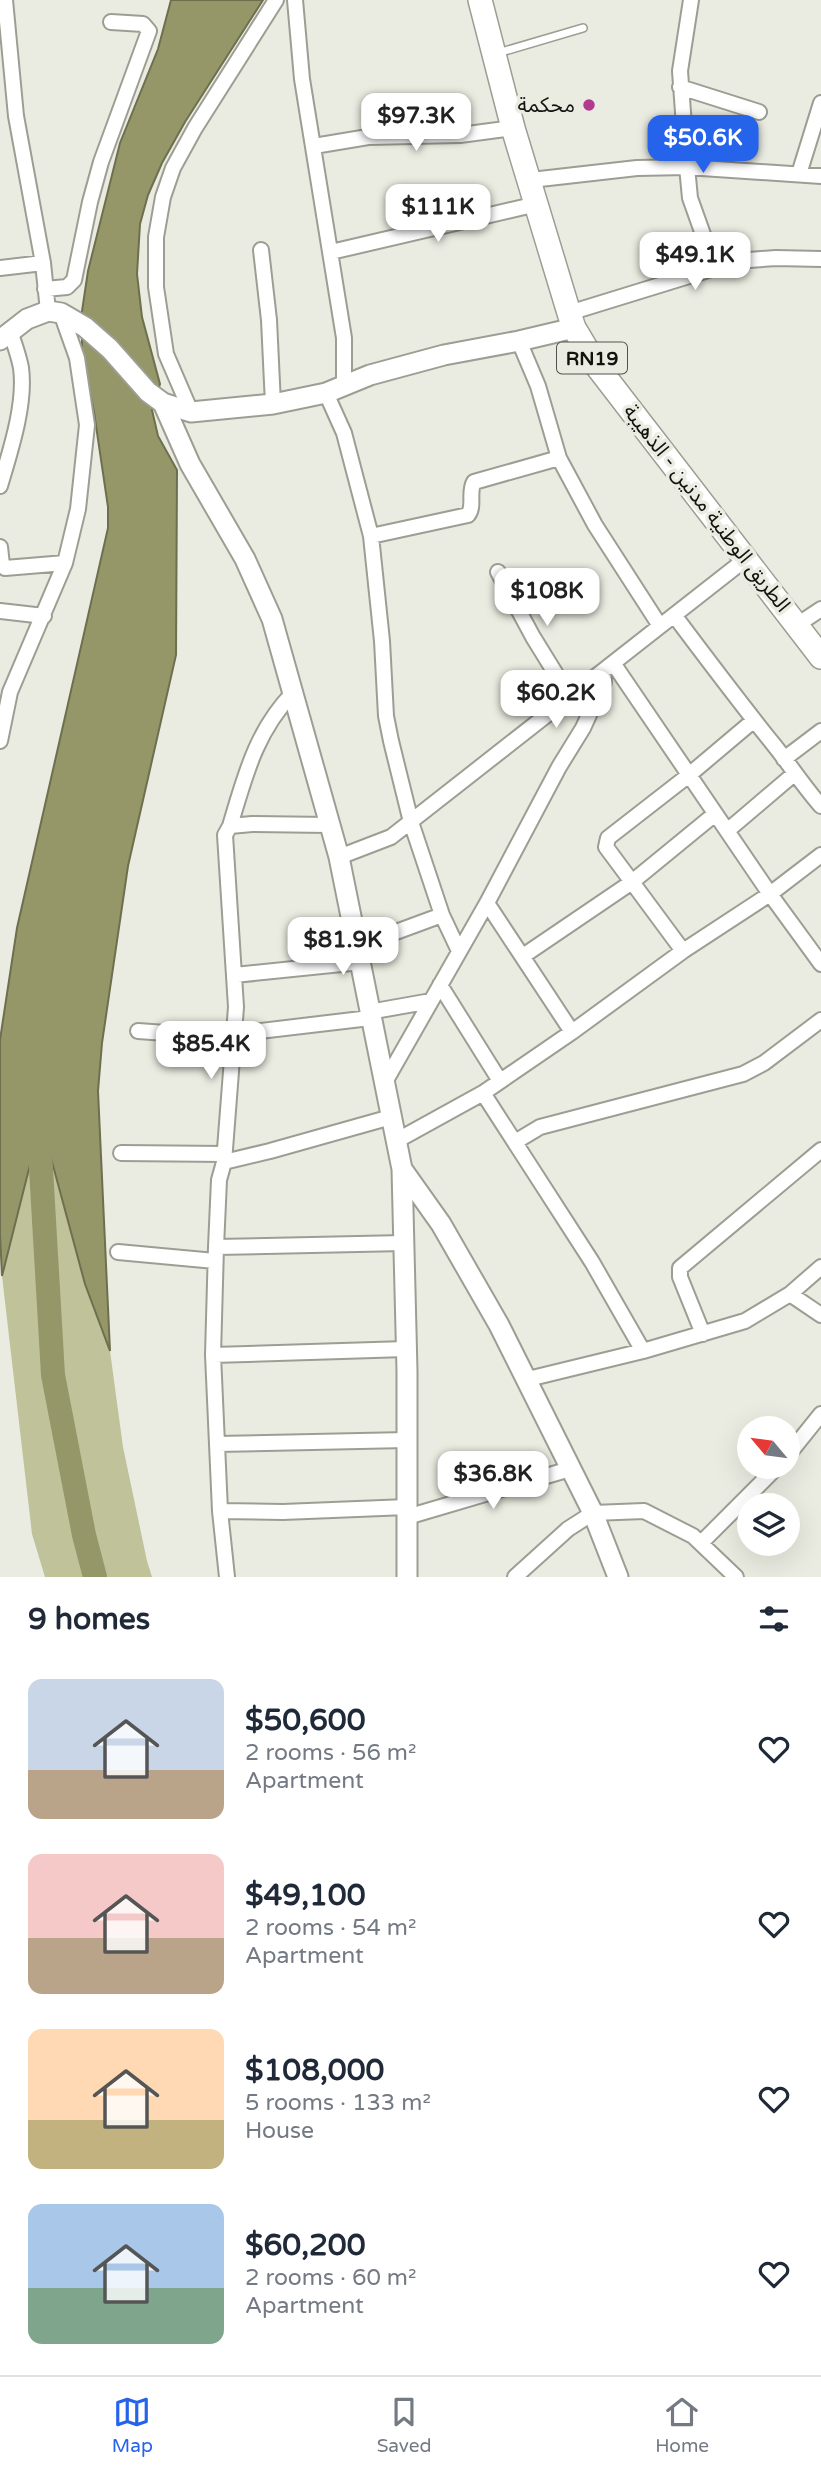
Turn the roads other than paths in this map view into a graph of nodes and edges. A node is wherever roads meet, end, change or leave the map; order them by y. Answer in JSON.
{"nodes":[{"id":1,"x":5,"y":0,"type":"edge"},
{"id":2,"x":276,"y":0,"type":"edge"},
{"id":3,"x":295,"y":0,"type":"edge"},
{"id":4,"x":480,"y":0,"type":"edge"},
{"id":5,"x":691,"y":0,"type":"edge"},
{"id":6,"x":111,"y":22,"type":"dead end"},
{"id":7,"x":583,"y":28,"type":"dead end"},
{"id":8,"x":494,"y":54,"type":"junction"},
{"id":9,"x":680,"y":87,"type":"junction"},
{"id":10,"x":821,"y":103,"type":"edge"},
{"id":11,"x":758,"y":112,"type":"dead end"},
{"id":12,"x":16,"y":116,"type":"junction"},
{"id":13,"x":0,"y":117,"type":"edge"},
{"id":14,"x":513,"y":128,"type":"junction"},
{"id":15,"x":314,"y":146,"type":"junction"},
{"id":16,"x":687,"y":167,"type":"junction"},
{"id":17,"x":799,"y":174,"type":"junction"},
{"id":18,"x":821,"y":176,"type":"edge"},
{"id":19,"x":531,"y":180,"type":"junction"},
{"id":20,"x":537,"y":204,"type":"junction"},
{"id":21,"x":261,"y":250,"type":"dead end"},
{"id":22,"x":331,"y":252,"type":"junction"},
{"id":23,"x":821,"y":258,"type":"edge"},
{"id":24,"x":43,"y":263,"type":"junction"},
{"id":25,"x":0,"y":268,"type":"edge"},
{"id":26,"x":715,"y":268,"type":"junction"},
{"id":27,"x":45,"y":289,"type":"junction"},
{"id":28,"x":55,"y":312,"type":"junction"},
{"id":29,"x":572,"y":321,"type":"junction"},
{"id":30,"x":5,"y":336,"type":"edge"},
{"id":31,"x":519,"y":341,"type":"junction"},
{"id":32,"x":335,"y":389,"type":"junction"},
{"id":33,"x":163,"y":403,"type":"junction"},
{"id":34,"x":273,"y":404,"type":"junction"},
{"id":35,"x":191,"y":412,"type":"junction"},
{"id":36,"x":559,"y":458,"type":"junction"},
{"id":37,"x":0,"y":486,"type":"edge"},
{"id":38,"x":371,"y":537,"type":"junction"},
{"id":39,"x":0,"y":547,"type":"edge"},
{"id":40,"x":747,"y":558,"type":"junction"},
{"id":41,"x":65,"y":563,"type":"junction"},
{"id":42,"x":498,"y":572,"type":"dead end"},
{"id":43,"x":821,"y":609,"type":"edge"},
{"id":44,"x":0,"y":611,"type":"edge"},
{"id":45,"x":674,"y":615,"type":"junction"},
{"id":46,"x":44,"y":616,"type":"junction"},
{"id":47,"x":797,"y":625,"type":"junction"},
{"id":48,"x":660,"y":626,"type":"junction"},
{"id":49,"x":821,"y":657,"type":"edge"},
{"id":50,"x":608,"y":667,"type":"junction"},
{"id":51,"x":5,"y":691,"type":"edge"},
{"id":52,"x":293,"y":693,"type":"junction"},
{"id":53,"x":570,"y":698,"type":"junction"},
{"id":54,"x":753,"y":721,"type":"junction"},
{"id":55,"x":821,"y":731,"type":"edge"},
{"id":56,"x":0,"y":741,"type":"edge"},
{"id":57,"x":784,"y":759,"type":"junction"},
{"id":58,"x":794,"y":774,"type":"junction"},
{"id":59,"x":689,"y":775,"type":"junction"},
{"id":60,"x":821,"y":806,"type":"edge"},
{"id":61,"x":715,"y":814,"type":"junction"},
{"id":62,"x":411,"y":822,"type":"junction"},
{"id":63,"x":329,"y":825,"type":"junction"},
{"id":64,"x":230,"y":826,"type":"junction"},
{"id":65,"x":727,"y":831,"type":"junction"},
{"id":66,"x":821,"y":855,"type":"edge"},
{"id":67,"x":339,"y":857,"type":"junction"},
{"id":68,"x":632,"y":882,"type":"junction"},
{"id":69,"x":770,"y":894,"type":"junction"},
{"id":70,"x":487,"y":903,"type":"junction"},
{"id":71,"x":442,"y":915,"type":"junction"},
{"id":72,"x":459,"y":951,"type":"junction"},
{"id":73,"x":683,"y":951,"type":"junction"},
{"id":74,"x":359,"y":954,"type":"junction"},
{"id":75,"x":523,"y":956,"type":"junction"},
{"id":76,"x":821,"y":964,"type":"edge"},
{"id":77,"x":235,"y":975,"type":"junction"},
{"id":78,"x":440,"y":985,"type":"junction"},
{"id":79,"x":430,"y":1001,"type":"junction"},
{"id":80,"x":370,"y":1015,"type":"junction"},
{"id":81,"x":821,"y":1020,"type":"edge"},
{"id":82,"x":138,"y":1031,"type":"dead end"},
{"id":83,"x":572,"y":1032,"type":"junction"},
{"id":84,"x":235,"y":1034,"type":"junction"},
{"id":85,"x":500,"y":1081,"type":"junction"},
{"id":86,"x":385,"y":1082,"type":"junction"},
{"id":87,"x":483,"y":1093,"type":"junction"},
{"id":88,"x":391,"y":1117,"type":"junction"},
{"id":89,"x":396,"y":1141,"type":"junction"},
{"id":90,"x":515,"y":1142,"type":"junction"},
{"id":91,"x":821,"y":1150,"type":"edge"},
{"id":92,"x":121,"y":1153,"type":"dead end"},
{"id":93,"x":224,"y":1158,"type":"junction"},
{"id":94,"x":402,"y":1169,"type":"junction"},
{"id":95,"x":404,"y":1243,"type":"junction"},
{"id":96,"x":118,"y":1252,"type":"dead end"},
{"id":97,"x":216,"y":1254,"type":"junction"},
{"id":98,"x":821,"y":1267,"type":"edge"},
{"id":99,"x":790,"y":1294,"type":"junction"},
{"id":100,"x":821,"y":1315,"type":"edge"},
{"id":101,"x":703,"y":1334,"type":"junction"},
{"id":102,"x":406,"y":1349,"type":"junction"},
{"id":103,"x":643,"y":1351,"type":"junction"},
{"id":104,"x":213,"y":1355,"type":"junction"},
{"id":105,"x":528,"y":1379,"type":"junction"},
{"id":106,"x":821,"y":1414,"type":"edge"},
{"id":107,"x":407,"y":1440,"type":"junction"},
{"id":108,"x":800,"y":1440,"type":"edge"},
{"id":109,"x":217,"y":1444,"type":"junction"},
{"id":110,"x":570,"y":1469,"type":"junction"},
{"id":111,"x":765,"y":1479,"type":"edge"},
{"id":112,"x":220,"y":1511,"type":"junction"},
{"id":113,"x":407,"y":1512,"type":"junction"},
{"id":114,"x":593,"y":1513,"type":"junction"},
{"id":115,"x":701,"y":1543,"type":"junction"},
{"id":116,"x":227,"y":1577,"type":"edge"},
{"id":117,"x":407,"y":1577,"type":"edge"},
{"id":118,"x":514,"y":1577,"type":"edge"},
{"id":119,"x":618,"y":1577,"type":"edge"},
{"id":120,"x":736,"y":1577,"type":"edge"}],
"edges":[{"from":1,"to":12,"type":"street"},
{"from":2,"to":35,"type":"street"},
{"from":3,"to":15,"type":"street"},
{"from":4,"to":8,"type":"main road","name":"الطريق الوطنية مدنين - الذهيبة","number":"RN19"},
{"from":5,"to":9,"type":"street"},
{"from":6,"to":27,"type":"street"},
{"from":7,"to":8,"type":"lane"},
{"from":8,"to":14,"type":"main road","name":"الطريق الوطنية مدنين - الذهيبة","number":"RN19"},
{"from":9,"to":11,"type":"street"},
{"from":9,"to":16,"type":"street"},
{"from":10,"to":17,"type":"street"},
{"from":12,"to":13,"type":"street"},
{"from":12,"to":24,"type":"street"},
{"from":14,"to":15,"type":"street"},
{"from":14,"to":19,"type":"main road","name":"الطريق الوطنية مدنين - الذهيبة","number":"RN19"},
{"from":15,"to":22,"type":"street"},
{"from":16,"to":17,"type":"street"},
{"from":16,"to":19,"type":"street"},
{"from":16,"to":26,"type":"street"},
{"from":17,"to":18,"type":"street"},
{"from":19,"to":20,"type":"main road","name":"الطريق الوطنية مدنين - الذهيبة","number":"RN19"},
{"from":20,"to":22,"type":"street"},
{"from":20,"to":29,"type":"main road","name":"الطريق الوطنية مدنين - الذهيبة","number":"RN19"},
{"from":21,"to":34,"type":"street"},
{"from":22,"to":32,"type":"street"},
{"from":23,"to":26,"type":"street"},
{"from":24,"to":25,"type":"street"},
{"from":24,"to":27,"type":"street"},
{"from":26,"to":29,"type":"street"},
{"from":27,"to":28,"type":"street"},
{"from":28,"to":30,"type":"street"},
{"from":28,"to":33,"type":"street"},
{"from":28,"to":41,"type":"street"},
{"from":29,"to":31,"type":"street"},
{"from":29,"to":40,"type":"main road","name":"الطريق الوطنية مدنين - الذهيبة","number":"RN19"},
{"from":30,"to":37,"type":"street"},
{"from":31,"to":32,"type":"street"},
{"from":31,"to":36,"type":"street"},
{"from":32,"to":34,"type":"street"},
{"from":32,"to":38,"type":"street"},
{"from":33,"to":35,"type":"street"},
{"from":33,"to":52,"type":"street"},
{"from":34,"to":35,"type":"street"},
{"from":36,"to":38,"type":"street"},
{"from":36,"to":48,"type":"street"},
{"from":38,"to":62,"type":"street"},
{"from":39,"to":41,"type":"street"},
{"from":40,"to":45,"type":"street"},
{"from":40,"to":47,"type":"main road","name":"الطريق الوطنية مدنين - الذهيبة","number":"RN19"},
{"from":41,"to":46,"type":"street"},
{"from":42,"to":53,"type":"street"},
{"from":43,"to":47,"type":"street"},
{"from":44,"to":46,"type":"street"},
{"from":45,"to":48,"type":"street"},
{"from":45,"to":54,"type":"street"},
{"from":46,"to":51,"type":"street"},
{"from":47,"to":49,"type":"main road","name":"الطريق الوطنية مدنين - الذهيبة","number":"RN19"},
{"from":48,"to":50,"type":"street"},
{"from":50,"to":53,"type":"street"},
{"from":50,"to":59,"type":"street"},
{"from":50,"to":70,"type":"street"},
{"from":51,"to":56,"type":"street"},
{"from":52,"to":63,"type":"street"},
{"from":52,"to":64,"type":"street"},
{"from":53,"to":62,"type":"street"},
{"from":54,"to":57,"type":"street"},
{"from":54,"to":59,"type":"street"},
{"from":55,"to":57,"type":"street"},
{"from":57,"to":58,"type":"street"},
{"from":58,"to":60,"type":"street"},
{"from":58,"to":65,"type":"street"},
{"from":59,"to":61,"type":"street"},
{"from":59,"to":68,"type":"street"},
{"from":61,"to":65,"type":"street"},
{"from":61,"to":68,"type":"street"},
{"from":62,"to":67,"type":"street"},
{"from":62,"to":71,"type":"street"},
{"from":63,"to":64,"type":"street"},
{"from":63,"to":67,"type":"street"},
{"from":64,"to":77,"type":"street"},
{"from":65,"to":69,"type":"street"},
{"from":66,"to":69,"type":"street"},
{"from":67,"to":74,"type":"street"},
{"from":68,"to":73,"type":"street"},
{"from":68,"to":75,"type":"street"},
{"from":69,"to":73,"type":"street"},
{"from":69,"to":76,"type":"street"},
{"from":70,"to":72,"type":"street"},
{"from":70,"to":75,"type":"street"},
{"from":71,"to":72,"type":"street"},
{"from":71,"to":74,"type":"street"},
{"from":72,"to":78,"type":"street"},
{"from":73,"to":83,"type":"street"},
{"from":74,"to":77,"type":"street"},
{"from":74,"to":80,"type":"street"},
{"from":75,"to":83,"type":"street"},
{"from":77,"to":84,"type":"street"},
{"from":78,"to":79,"type":"street"},
{"from":78,"to":85,"type":"street"},
{"from":79,"to":80,"type":"street"},
{"from":79,"to":86,"type":"street"},
{"from":80,"to":84,"type":"street"},
{"from":80,"to":86,"type":"street"},
{"from":81,"to":90,"type":"street"},
{"from":82,"to":84,"type":"street"},
{"from":83,"to":85,"type":"street"},
{"from":84,"to":93,"type":"street"},
{"from":85,"to":87,"type":"street"},
{"from":86,"to":88,"type":"street"},
{"from":87,"to":89,"type":"street"},
{"from":87,"to":90,"type":"street"},
{"from":88,"to":89,"type":"street"},
{"from":88,"to":93,"type":"street"},
{"from":89,"to":94,"type":"street"},
{"from":90,"to":103,"type":"street"},
{"from":91,"to":101,"type":"street"},
{"from":92,"to":93,"type":"street"},
{"from":93,"to":97,"type":"street"},
{"from":94,"to":95,"type":"street"},
{"from":94,"to":105,"type":"street"},
{"from":95,"to":97,"type":"street"},
{"from":95,"to":102,"type":"street"},
{"from":96,"to":97,"type":"street"},
{"from":97,"to":104,"type":"street"},
{"from":98,"to":99,"type":"street"},
{"from":99,"to":100,"type":"street"},
{"from":99,"to":101,"type":"street"},
{"from":101,"to":103,"type":"street"},
{"from":102,"to":104,"type":"street"},
{"from":102,"to":107,"type":"street"},
{"from":103,"to":105,"type":"street"},
{"from":104,"to":109,"type":"street"},
{"from":105,"to":110,"type":"street"},
{"from":106,"to":108,"type":"street"},
{"from":107,"to":109,"type":"street"},
{"from":107,"to":113,"type":"street"},
{"from":109,"to":112,"type":"street"},
{"from":110,"to":113,"type":"street"},
{"from":110,"to":114,"type":"street"},
{"from":111,"to":115,"type":"street"},
{"from":112,"to":113,"type":"street"},
{"from":112,"to":116,"type":"street"},
{"from":113,"to":117,"type":"street"},
{"from":114,"to":115,"type":"street"},
{"from":114,"to":118,"type":"street"},
{"from":114,"to":119,"type":"street"},
{"from":115,"to":120,"type":"street"}]}
